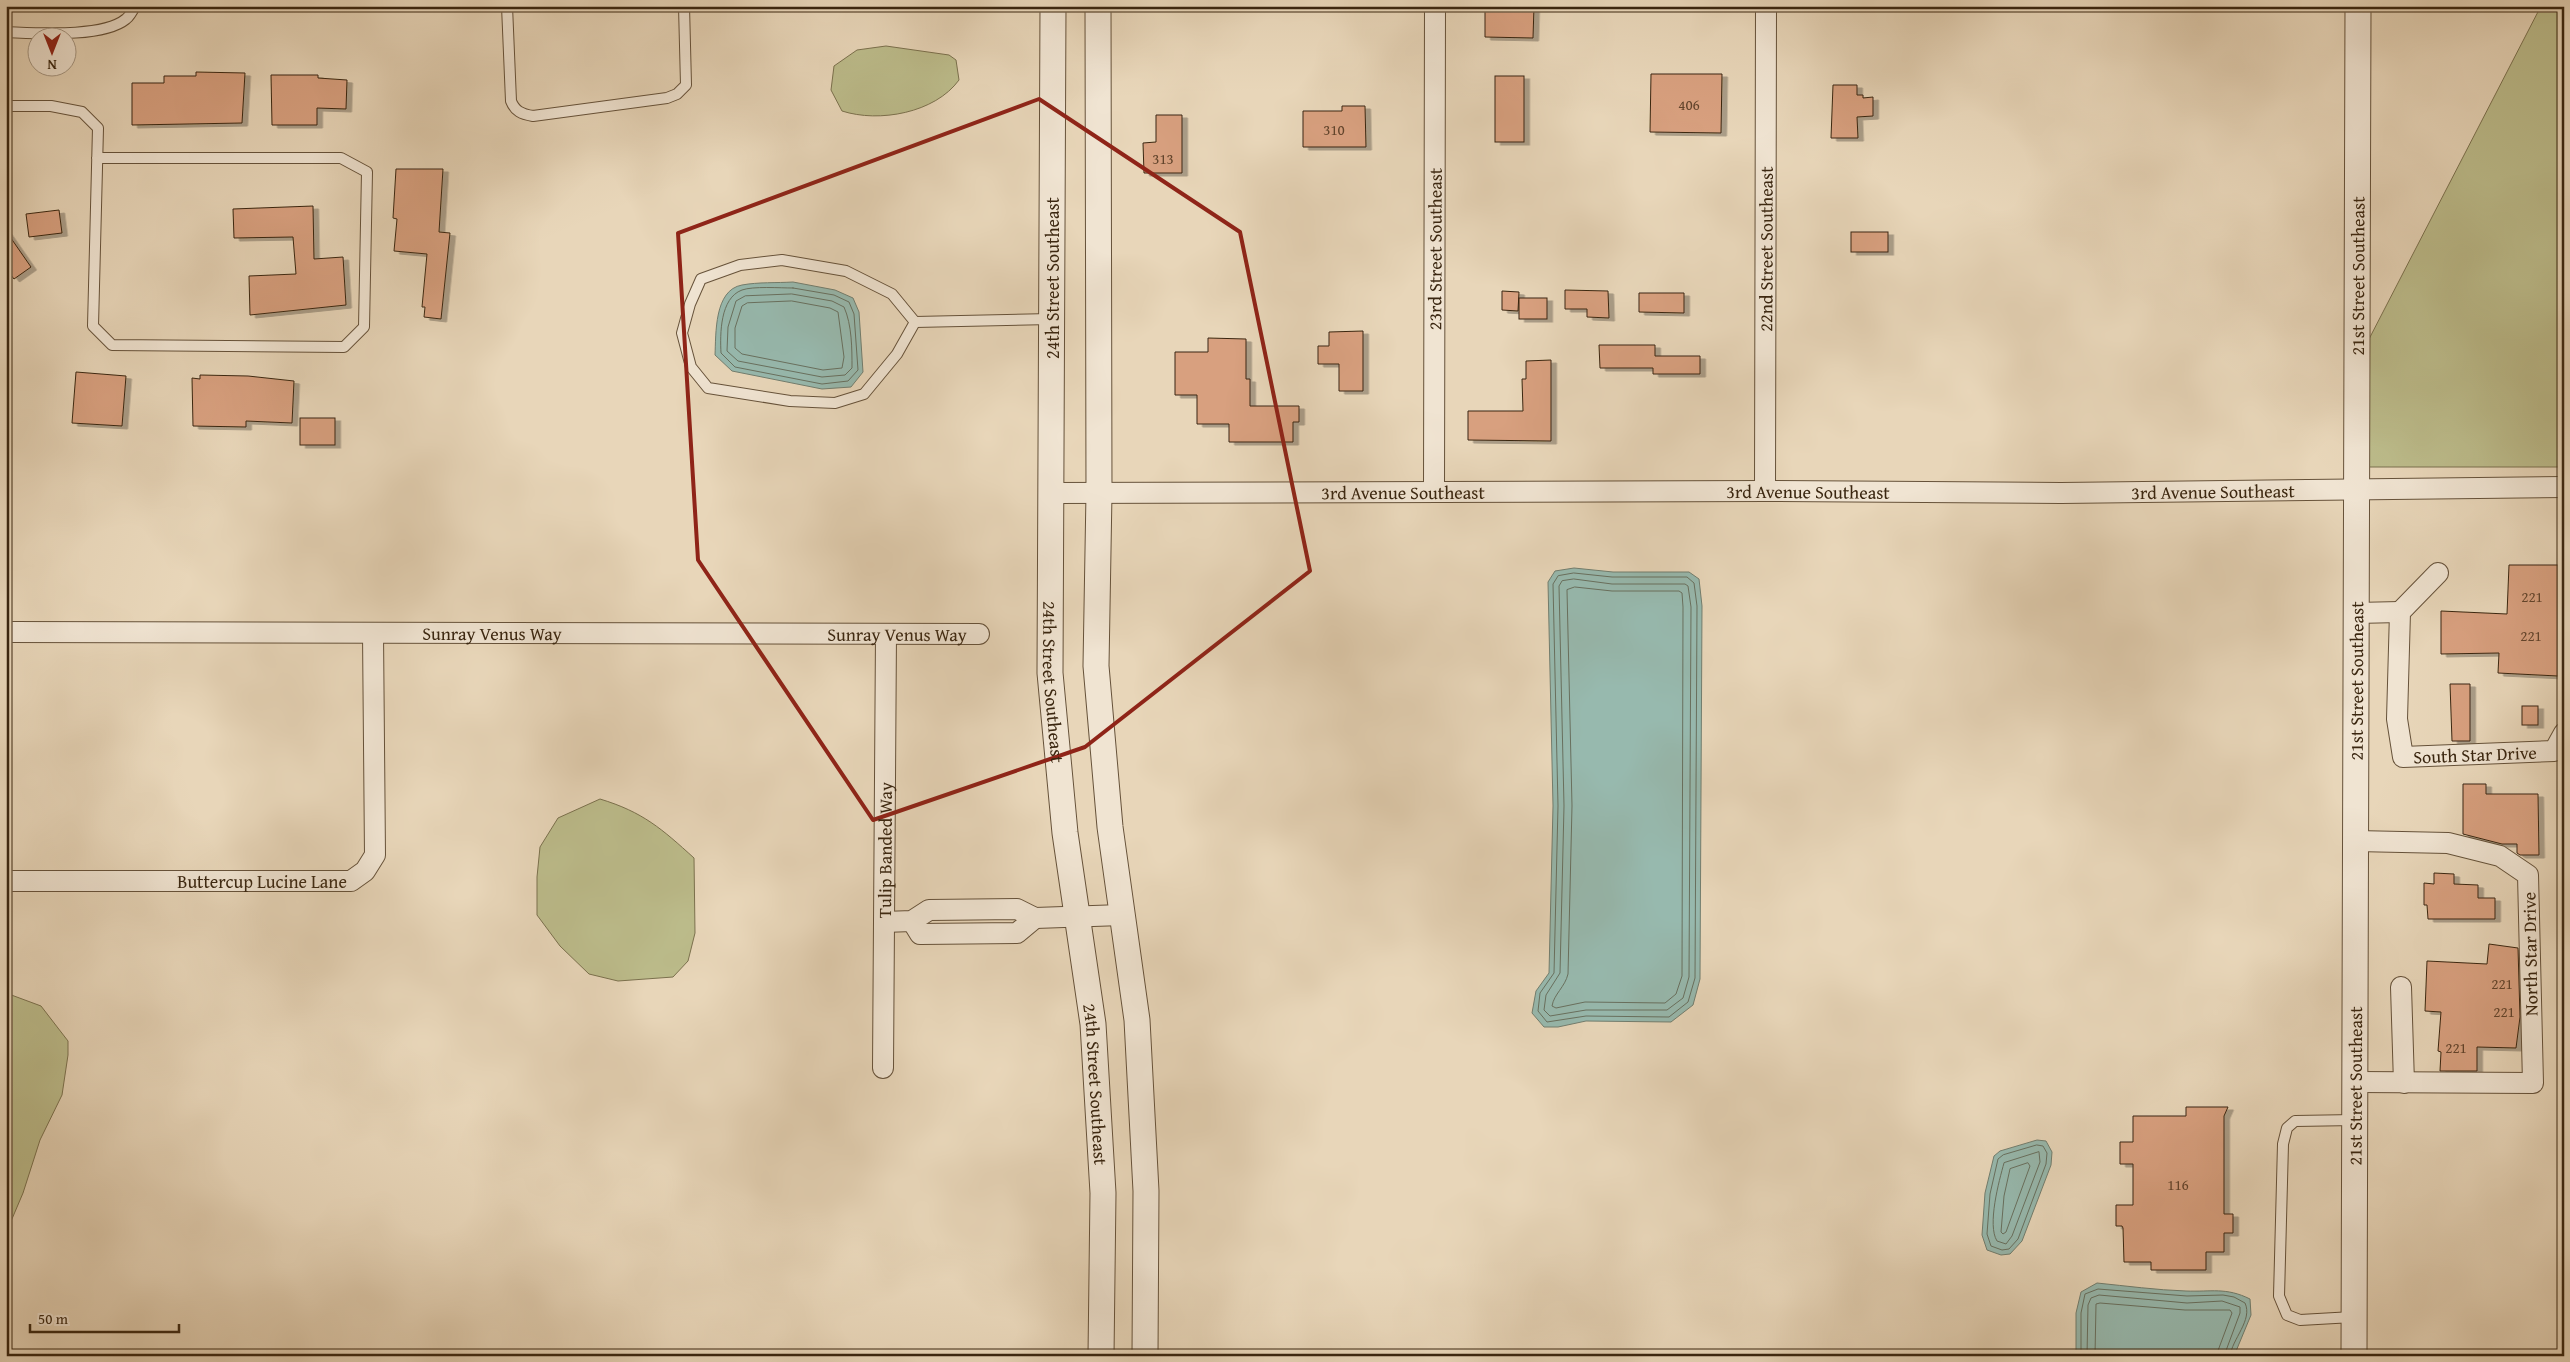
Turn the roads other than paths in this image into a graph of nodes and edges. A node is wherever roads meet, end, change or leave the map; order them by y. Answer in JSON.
{"nodes":[{"id":1,"x":135,"y":6,"type":"edge"},
{"id":2,"x":507,"y":6,"type":"edge"},
{"id":3,"x":684,"y":6,"type":"edge"},
{"id":4,"x":1053,"y":6,"type":"edge"},
{"id":5,"x":1098,"y":6,"type":"edge"},
{"id":6,"x":1435,"y":6,"type":"edge"},
{"id":7,"x":1766,"y":6,"type":"edge"},
{"id":8,"x":2358,"y":6,"type":"edge"},
{"id":9,"x":6,"y":32,"type":"edge"},
{"id":10,"x":6,"y":106,"type":"edge"},
{"id":11,"x":97,"y":158,"type":"junction"},
{"id":12,"x":1052,"y":319,"type":"junction"},
{"id":13,"x":915,"y":322,"type":"junction"},
{"id":14,"x":2564,"y":487,"type":"edge"},
{"id":15,"x":2358,"y":490,"type":"junction"},
{"id":16,"x":1434,"y":491,"type":"junction"},
{"id":17,"x":1765,"y":491,"type":"junction"},
{"id":18,"x":1052,"y":493,"type":"junction"},
{"id":19,"x":1099,"y":493,"type":"junction"},
{"id":20,"x":2438,"y":573,"type":"dead end"},
{"id":21,"x":2400,"y":612,"type":"junction"},
{"id":22,"x":2356,"y":613,"type":"junction"},
{"id":23,"x":6,"y":632,"type":"edge"},
{"id":24,"x":373,"y":633,"type":"junction"},
{"id":25,"x":886,"y":634,"type":"junction"},
{"id":26,"x":979,"y":634,"type":"dead end"},
{"id":27,"x":2564,"y":733,"type":"edge"},
{"id":28,"x":2356,"y":841,"type":"junction"},
{"id":29,"x":6,"y":881,"type":"edge"},
{"id":30,"x":1122,"y":915,"type":"junction"},
{"id":31,"x":1077,"y":916,"type":"junction"},
{"id":32,"x":884,"y":922,"type":"junction"},
{"id":33,"x":2401,"y":987,"type":"dead end"},
{"id":34,"x":883,"y":1068,"type":"dead end"},
{"id":35,"x":2356,"y":1082,"type":"junction"},
{"id":36,"x":2404,"y":1083,"type":"junction"},
{"id":37,"x":2355,"y":1120,"type":"junction"},
{"id":38,"x":2354,"y":1317,"type":"junction"},
{"id":39,"x":1101,"y":1356,"type":"edge"},
{"id":40,"x":1145,"y":1356,"type":"edge"},
{"id":41,"x":2354,"y":1356,"type":"edge"}],
"edges":[{"from":1,"to":9,"type":"lane"},
{"from":2,"to":3,"type":"lane"},
{"from":4,"to":12,"type":"street","name":"24th Street Southeast"},
{"from":5,"to":19,"type":"street"},
{"from":6,"to":16,"type":"street","name":"23rd Street Southeast"},
{"from":7,"to":17,"type":"street","name":"22nd Street Southeast"},
{"from":8,"to":15,"type":"street","name":"21st Street Southeast"},
{"from":10,"to":11,"type":"lane"},
{"from":11,"to":11,"type":"lane"},
{"from":12,"to":13,"type":"lane"},
{"from":12,"to":18,"type":"street","name":"24th Street Southeast"},
{"from":13,"to":13,"type":"lane"},
{"from":14,"to":15,"type":"street","name":"3rd Avenue Southeast"},
{"from":15,"to":17,"type":"street","name":"3rd Avenue Southeast"},
{"from":15,"to":22,"type":"street","name":"21st Street Southeast"},
{"from":16,"to":17,"type":"street","name":"3rd Avenue Southeast"},
{"from":16,"to":19,"type":"street","name":"3rd Avenue Southeast"},
{"from":18,"to":19,"type":"street","name":"3rd Avenue Southeast"},
{"from":18,"to":31,"type":"street","name":"24th Street Southeast"},
{"from":19,"to":30,"type":"street"},
{"from":20,"to":21,"type":"street"},
{"from":21,"to":22,"type":"street"},
{"from":21,"to":27,"type":"street","name":"South Star Drive"},
{"from":22,"to":28,"type":"street","name":"21st Street Southeast"},
{"from":23,"to":24,"type":"street","name":"Sunray Venus Way"},
{"from":24,"to":25,"type":"street","name":"Sunray Venus Way"},
{"from":24,"to":29,"type":"street","name":"Buttercup Lucine Lane"},
{"from":25,"to":26,"type":"street","name":"Sunray Venus Way"},
{"from":25,"to":32,"type":"street","name":"Tulip Banded Way"},
{"from":28,"to":35,"type":"street","name":"21st Street Southeast"},
{"from":28,"to":36,"type":"street","name":"North Star Drive"},
{"from":30,"to":31,"type":"street"},
{"from":30,"to":40,"type":"street"},
{"from":31,"to":32,"type":"street"},
{"from":31,"to":39,"type":"street","name":"24th Street Southeast"},
{"from":32,"to":34,"type":"street","name":"Tulip Banded Way"},
{"from":33,"to":36,"type":"street"},
{"from":35,"to":36,"type":"street","name":"North Star Drive"},
{"from":35,"to":37,"type":"street","name":"21st Street Southeast"},
{"from":37,"to":38,"type":"street","name":"21st Street Southeast"},
{"from":37,"to":38,"type":"lane"},
{"from":38,"to":41,"type":"street","name":"21st Street Southeast"}]}
